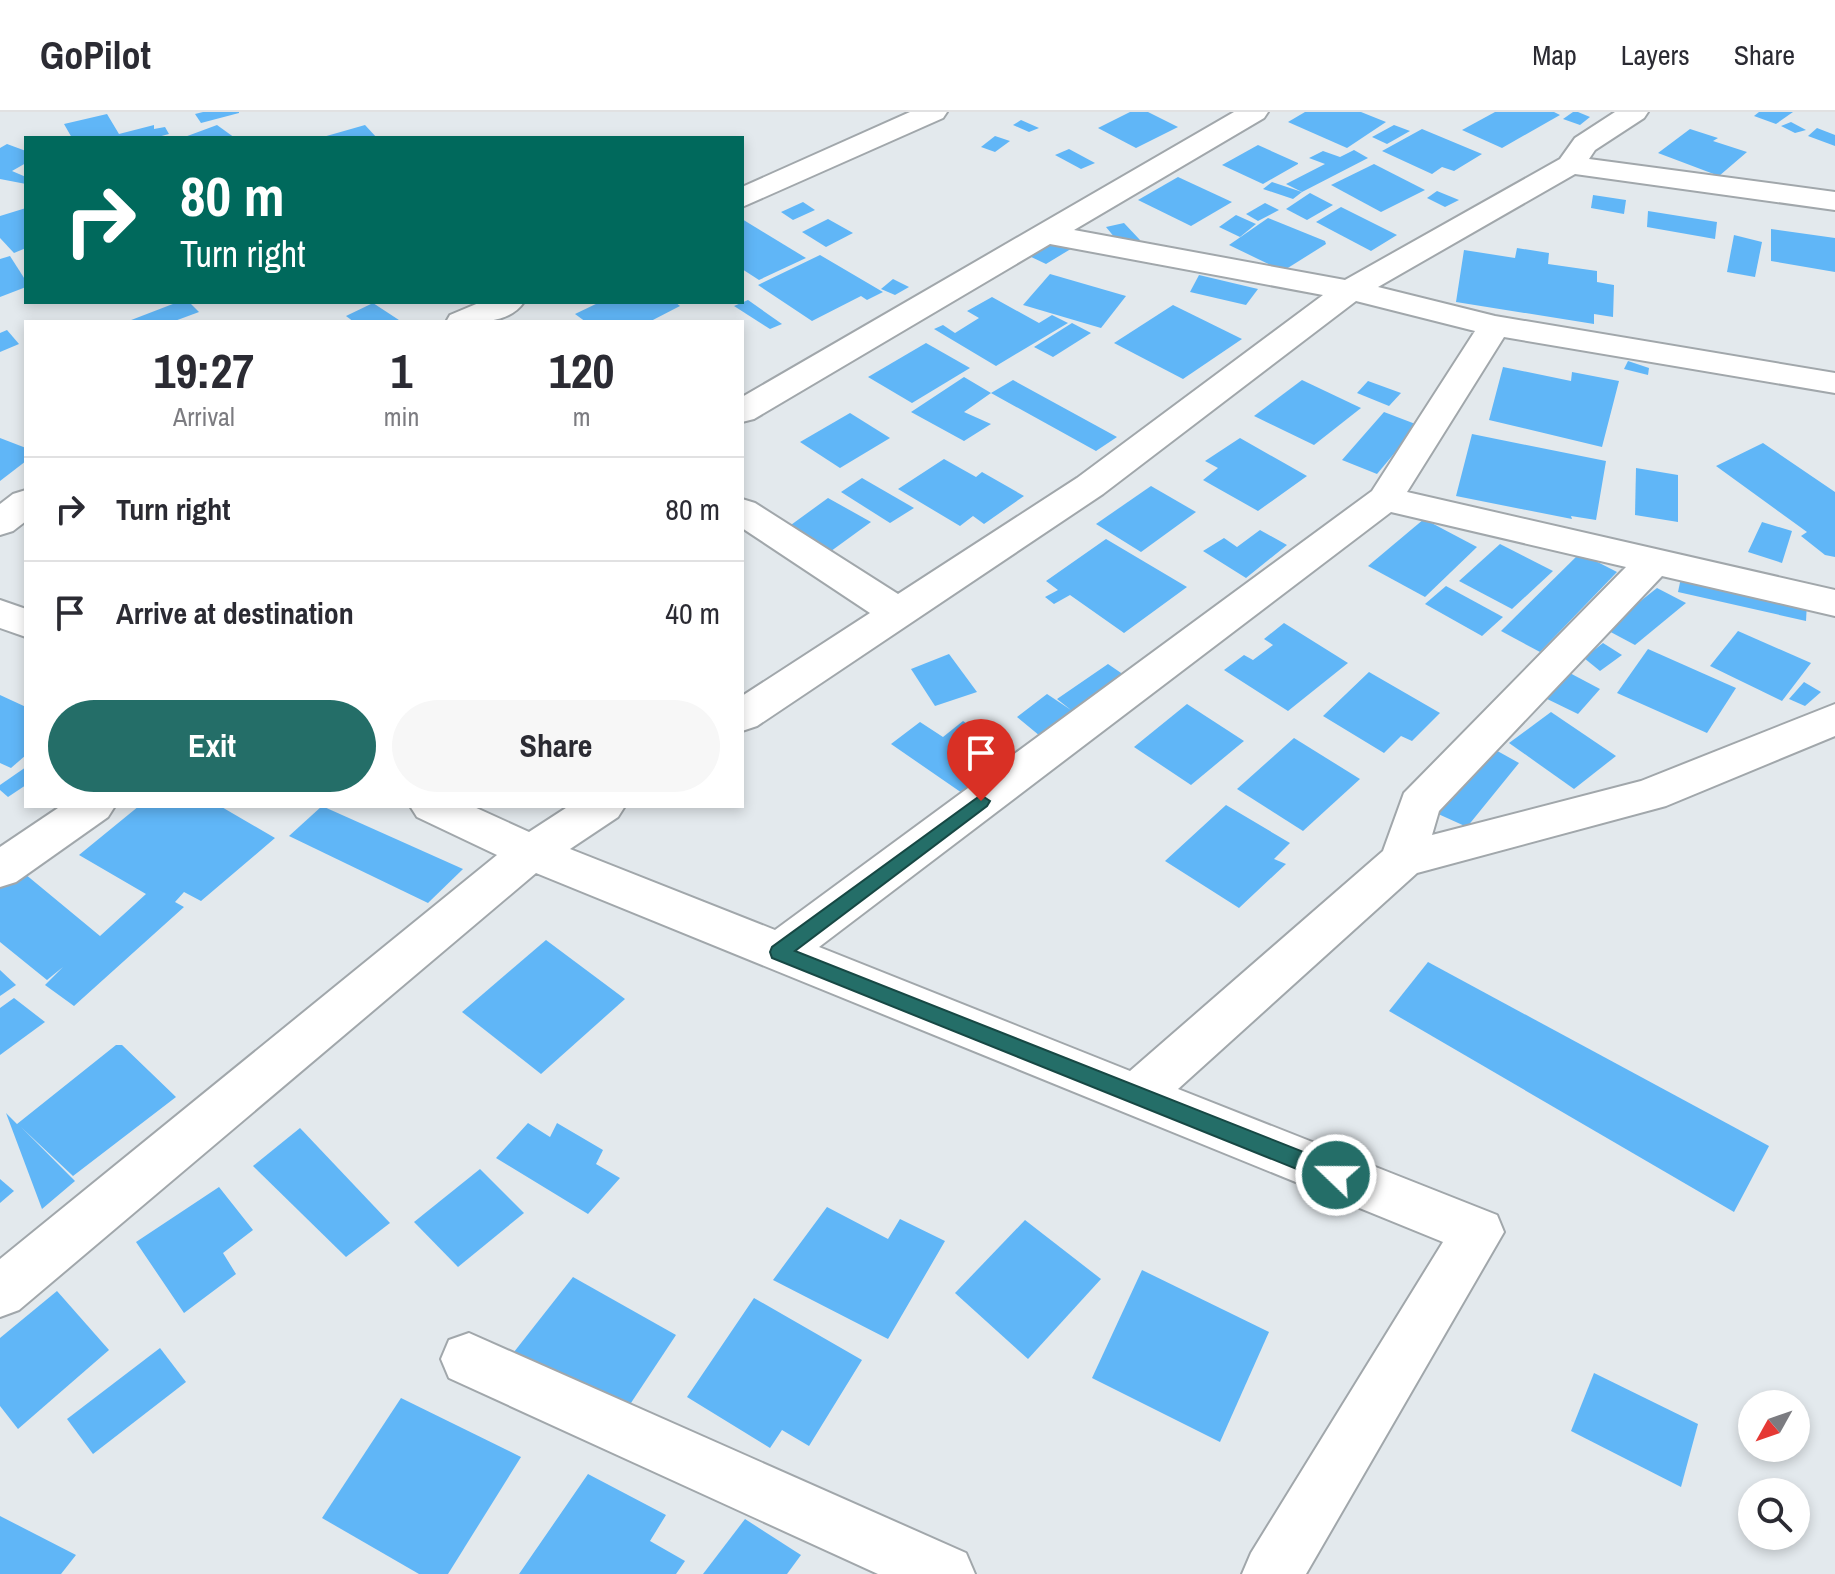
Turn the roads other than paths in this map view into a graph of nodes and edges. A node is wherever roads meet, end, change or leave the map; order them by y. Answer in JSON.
{"nodes":[{"id":1,"x":933,"y":112,"type":"edge"},
{"id":2,"x":1254,"y":112,"type":"edge"},
{"id":3,"x":1634,"y":112,"type":"edge"},
{"id":4,"x":1570,"y":165,"type":"junction"},
{"id":5,"x":744,"y":197,"type":"edge"},
{"id":6,"x":1835,"y":201,"type":"edge"},
{"id":7,"x":1045,"y":234,"type":"junction"},
{"id":8,"x":1350,"y":290,"type":"junction"},
{"id":9,"x":503,"y":304,"type":"edge"},
{"id":10,"x":467,"y":320,"type":"edge"},
{"id":11,"x":1495,"y":326,"type":"junction"},
{"id":12,"x":1835,"y":383,"type":"edge"},
{"id":13,"x":744,"y":411,"type":"edge"},
{"id":14,"x":1385,"y":499,"type":"junction"},
{"id":15,"x":24,"y":504,"type":"edge"},
{"id":16,"x":744,"y":512,"type":"edge"},
{"id":17,"x":0,"y":523,"type":"edge"},
{"id":18,"x":1654,"y":561,"type":"junction"},
{"id":19,"x":1835,"y":603,"type":"edge"},
{"id":20,"x":0,"y":613,"type":"edge"},
{"id":21,"x":900,"y":614,"type":"junction"},
{"id":22,"x":24,"y":623,"type":"edge"},
{"id":23,"x":744,"y":715,"type":"edge"},
{"id":24,"x":1835,"y":719,"type":"edge"},
{"id":25,"x":90,"y":808,"type":"edge"},
{"id":26,"x":436,"y":808,"type":"edge"},
{"id":27,"x":600,"y":808,"type":"edge"},
{"id":28,"x":531,"y":852,"type":"junction"},
{"id":29,"x":1403,"y":860,"type":"junction"},
{"id":30,"x":0,"y":870,"type":"edge"},
{"id":31,"x":779,"y":952,"type":"junction"},
{"id":32,"x":1137,"y":1095,"type":"junction"},
{"id":33,"x":0,"y":1292,"type":"edge"},
{"id":34,"x":469,"y":1359,"type":"dead end"},
{"id":35,"x":945,"y":1574,"type":"edge"},
{"id":36,"x":1272,"y":1574,"type":"edge"}],
"edges":[{"from":1,"to":5,"type":"street"},
{"from":2,"to":7,"type":"street"},
{"from":3,"to":4,"type":"street"},
{"from":4,"to":6,"type":"street"},
{"from":4,"to":8,"type":"street"},
{"from":7,"to":8,"type":"street"},
{"from":7,"to":13,"type":"street"},
{"from":8,"to":11,"type":"street"},
{"from":8,"to":21,"type":"street"},
{"from":9,"to":10,"type":"street"},
{"from":11,"to":12,"type":"street"},
{"from":11,"to":14,"type":"street"},
{"from":14,"to":18,"type":"street"},
{"from":14,"to":31,"type":"street"},
{"from":15,"to":17,"type":"street"},
{"from":16,"to":21,"type":"street"},
{"from":18,"to":19,"type":"street"},
{"from":18,"to":29,"type":"street"},
{"from":20,"to":22,"type":"street"},
{"from":21,"to":23,"type":"street"},
{"from":24,"to":29,"type":"street"},
{"from":25,"to":30,"type":"street"},
{"from":26,"to":28,"type":"street"},
{"from":27,"to":28,"type":"street"},
{"from":28,"to":31,"type":"street"},
{"from":28,"to":33,"type":"street"},
{"from":29,"to":32,"type":"street"},
{"from":31,"to":32,"type":"street"},
{"from":32,"to":36,"type":"street"},
{"from":34,"to":35,"type":"street"}]}
